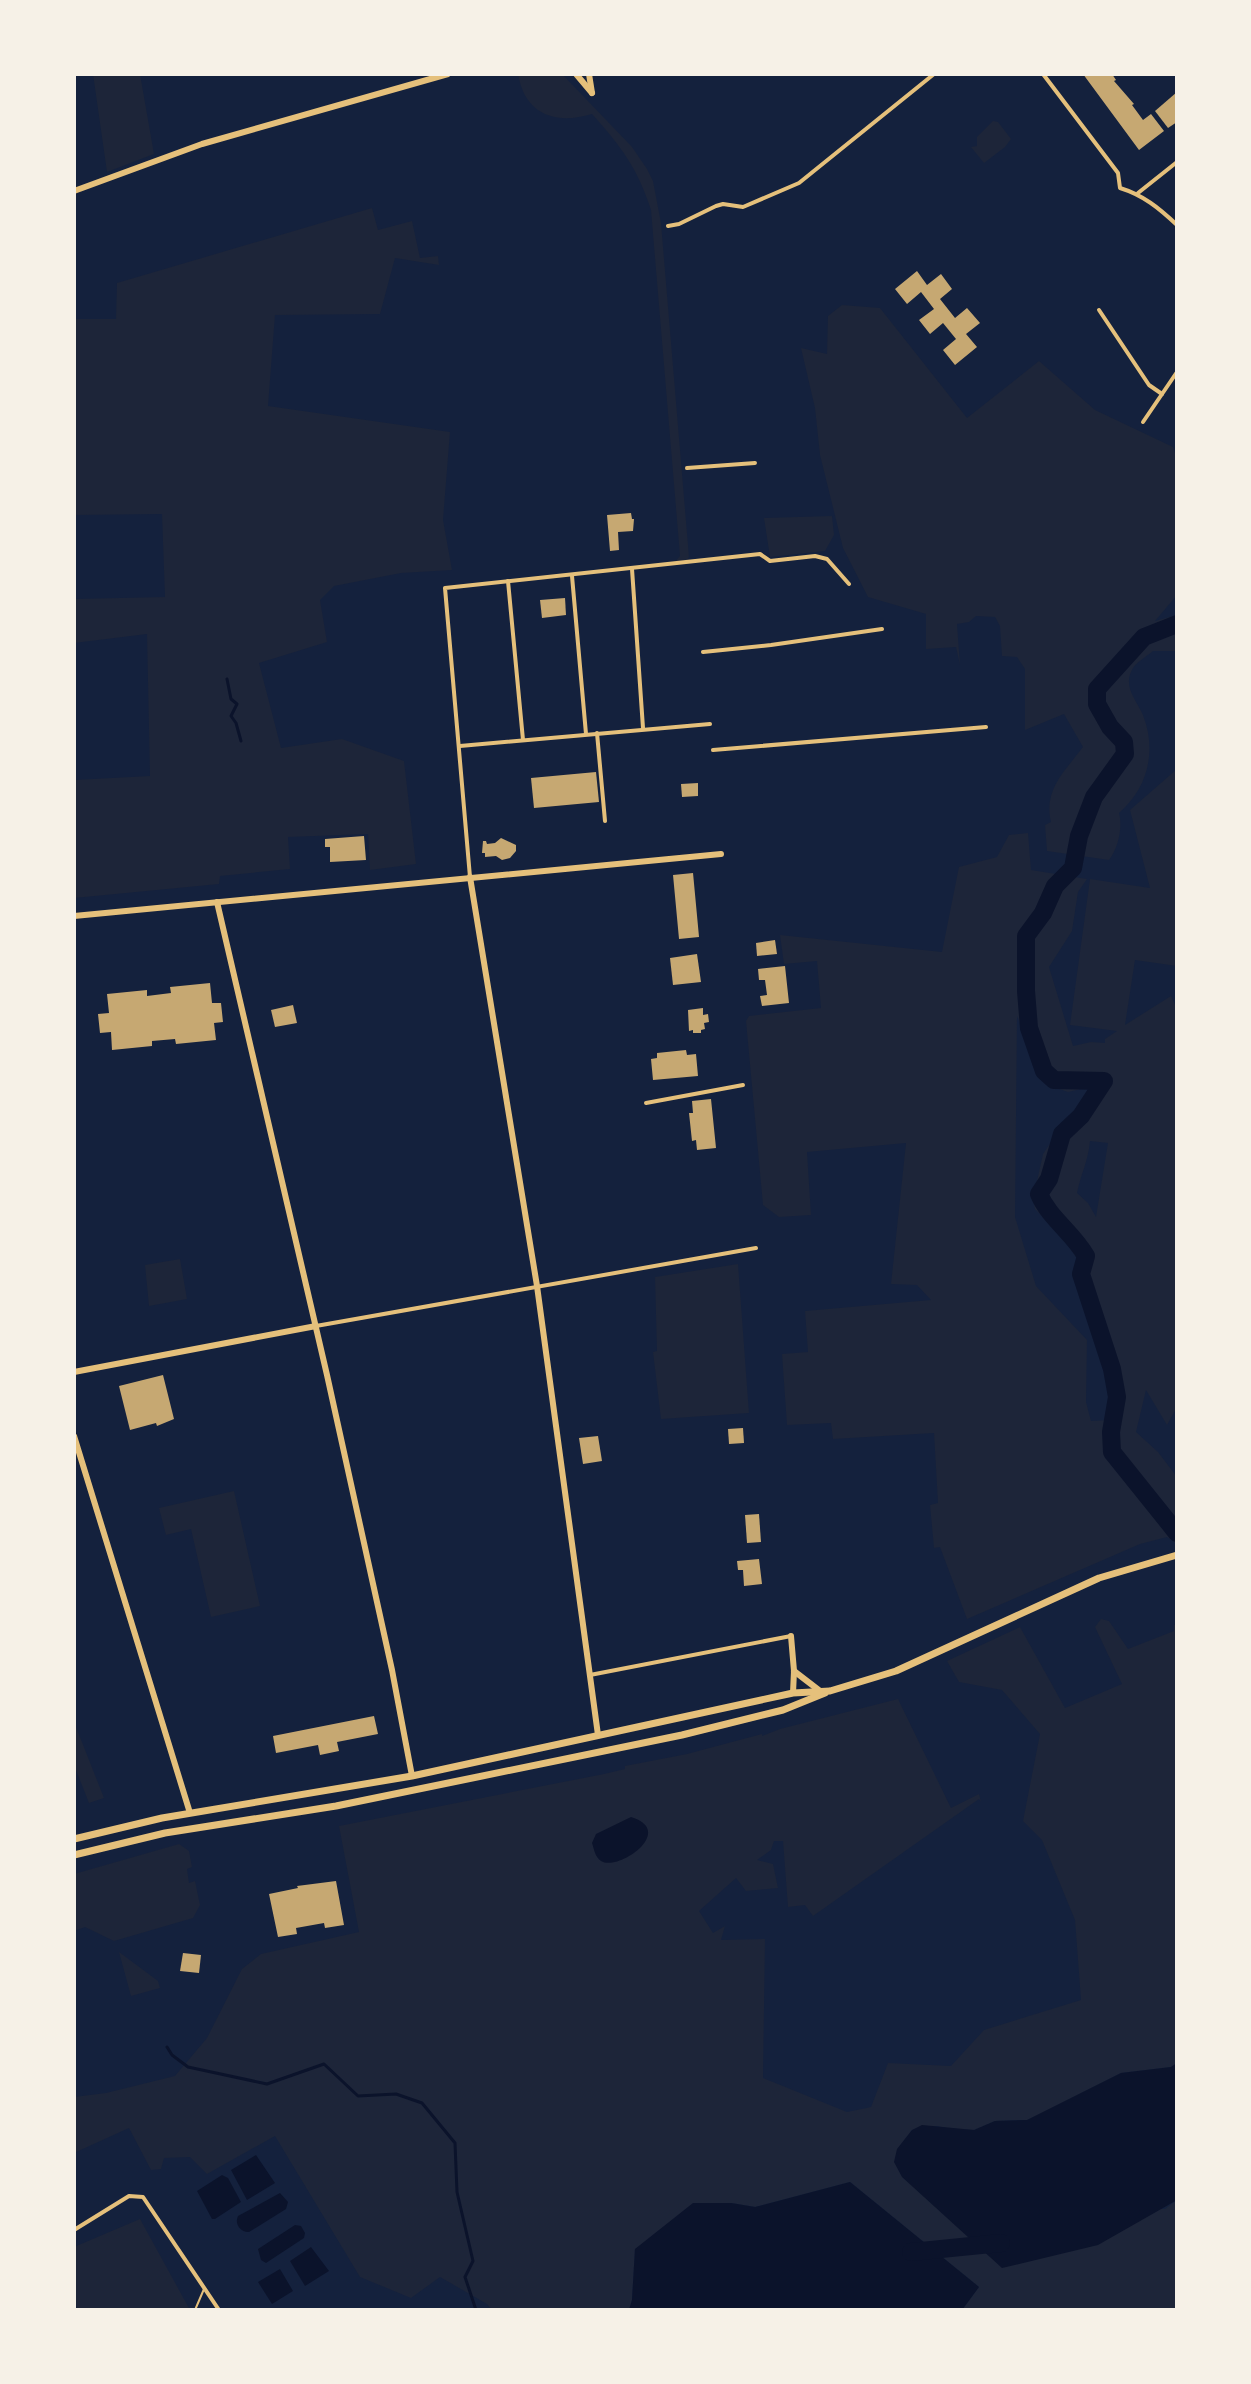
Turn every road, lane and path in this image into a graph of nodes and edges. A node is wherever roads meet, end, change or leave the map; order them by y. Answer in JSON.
{"nodes":[{"id":1,"x":448,"y":74,"type":"edge"},
{"id":2,"x":576,"y":74,"type":"edge"},
{"id":3,"x":589,"y":74,"type":"edge"},
{"id":4,"x":934,"y":74,"type":"edge"},
{"id":5,"x":1043,"y":74,"type":"edge"},
{"id":6,"x":1177,"y":162,"type":"edge"},
{"id":7,"x":74,"y":191,"type":"edge"},
{"id":8,"x":1138,"y":194,"type":"junction"},
{"id":9,"x":1177,"y":225,"type":"edge"},
{"id":10,"x":668,"y":226,"type":"dead end"},
{"id":11,"x":1099,"y":310,"type":"dead end"},
{"id":12,"x":1177,"y":372,"type":"edge"},
{"id":13,"x":1162,"y":394,"type":"junction"},
{"id":14,"x":1143,"y":422,"type":"dead end"},
{"id":15,"x":755,"y":463,"type":"dead end"},
{"id":16,"x":687,"y":468,"type":"dead end"},
{"id":17,"x":632,"y":569,"type":"junction"},
{"id":18,"x":572,"y":576,"type":"junction"},
{"id":19,"x":508,"y":581,"type":"junction"},
{"id":20,"x":849,"y":584,"type":"dead end"},
{"id":21,"x":882,"y":629,"type":"dead end"},
{"id":22,"x":703,"y":652,"type":"dead end"},
{"id":23,"x":710,"y":724,"type":"dead end"},
{"id":24,"x":986,"y":727,"type":"dead end"},
{"id":25,"x":643,"y":728,"type":"junction"},
{"id":26,"x":597,"y":733,"type":"junction"},
{"id":27,"x":586,"y":734,"type":"junction"},
{"id":28,"x":523,"y":740,"type":"junction"},
{"id":29,"x":460,"y":746,"type":"junction"},
{"id":30,"x":713,"y":750,"type":"dead end"},
{"id":31,"x":605,"y":821,"type":"dead end"},
{"id":32,"x":721,"y":854,"type":"dead end"},
{"id":33,"x":470,"y":877,"type":"junction"},
{"id":34,"x":217,"y":902,"type":"junction"},
{"id":35,"x":74,"y":916,"type":"edge"},
{"id":36,"x":743,"y":1085,"type":"dead end"},
{"id":37,"x":646,"y":1103,"type":"dead end"},
{"id":38,"x":756,"y":1248,"type":"dead end"},
{"id":39,"x":537,"y":1286,"type":"junction"},
{"id":40,"x":316,"y":1326,"type":"junction"},
{"id":41,"x":74,"y":1372,"type":"edge"},
{"id":42,"x":74,"y":1436,"type":"edge"},
{"id":43,"x":1176,"y":1555,"type":"edge"},
{"id":44,"x":791,"y":1636,"type":"joint"},
{"id":45,"x":794,"y":1671,"type":"junction"},
{"id":46,"x":590,"y":1675,"type":"junction"},
{"id":47,"x":795,"y":1691,"type":"junction"},
{"id":48,"x":825,"y":1691,"type":"junction"},
{"id":49,"x":813,"y":1699,"type":"junction"},
{"id":50,"x":772,"y":1713,"type":"junction"},
{"id":51,"x":598,"y":1735,"type":"junction"},
{"id":52,"x":412,"y":1776,"type":"junction"},
{"id":53,"x":190,"y":1813,"type":"junction"},
{"id":54,"x":193,"y":1827,"type":"junction"},
{"id":55,"x":74,"y":1839,"type":"edge"},
{"id":56,"x":74,"y":1855,"type":"edge"},
{"id":57,"x":74,"y":2230,"type":"edge"},
{"id":58,"x":205,"y":2287,"type":"junction"},
{"id":59,"x":195,"y":2310,"type":"edge"},
{"id":60,"x":219,"y":2310,"type":"edge"}],
"edges":[{"from":1,"to":7,"type":"street"},
{"from":2,"to":3,"type":"street"},
{"from":4,"to":10,"type":"street"},
{"from":5,"to":8,"type":"street"},
{"from":6,"to":8,"type":"street"},
{"from":8,"to":9,"type":"street"},
{"from":11,"to":13,"type":"street"},
{"from":12,"to":13,"type":"street"},
{"from":13,"to":14,"type":"street"},
{"from":15,"to":16,"type":"street"},
{"from":17,"to":18,"type":"street"},
{"from":17,"to":20,"type":"street"},
{"from":17,"to":25,"type":"street"},
{"from":18,"to":19,"type":"street"},
{"from":18,"to":27,"type":"street"},
{"from":19,"to":28,"type":"street"},
{"from":19,"to":29,"type":"street"},
{"from":21,"to":22,"type":"street"},
{"from":23,"to":25,"type":"street"},
{"from":24,"to":30,"type":"street"},
{"from":25,"to":26,"type":"street"},
{"from":26,"to":27,"type":"street"},
{"from":26,"to":31,"type":"street"},
{"from":27,"to":28,"type":"street"},
{"from":28,"to":29,"type":"street"},
{"from":29,"to":33,"type":"street"},
{"from":32,"to":33,"type":"street"},
{"from":33,"to":34,"type":"street"},
{"from":33,"to":39,"type":"street"},
{"from":34,"to":35,"type":"street"},
{"from":34,"to":40,"type":"street"},
{"from":36,"to":37,"type":"street"},
{"from":38,"to":39,"type":"street"},
{"from":39,"to":40,"type":"street"},
{"from":39,"to":46,"type":"street"},
{"from":40,"to":41,"type":"street"},
{"from":40,"to":52,"type":"street"},
{"from":42,"to":53,"type":"street"},
{"from":43,"to":48,"type":"main road"},
{"from":44,"to":45,"type":"street"},
{"from":44,"to":46,"type":"street"},
{"from":45,"to":47,"type":"street"},
{"from":45,"to":48,"type":"street"},
{"from":46,"to":51,"type":"street"},
{"from":47,"to":48,"type":"main road"},
{"from":47,"to":49,"type":"street"},
{"from":47,"to":50,"type":"main road"},
{"from":47,"to":51,"type":"main road"},
{"from":48,"to":49,"type":"main road"},
{"from":49,"to":50,"type":"main road"},
{"from":50,"to":54,"type":"main road"},
{"from":51,"to":52,"type":"main road"},
{"from":52,"to":53,"type":"main road"},
{"from":53,"to":54,"type":"main road"},
{"from":53,"to":55,"type":"main road"},
{"from":54,"to":56,"type":"main road"},
{"from":57,"to":58,"type":"street"},
{"from":58,"to":59,"type":"lane"},
{"from":58,"to":60,"type":"street"}]}
